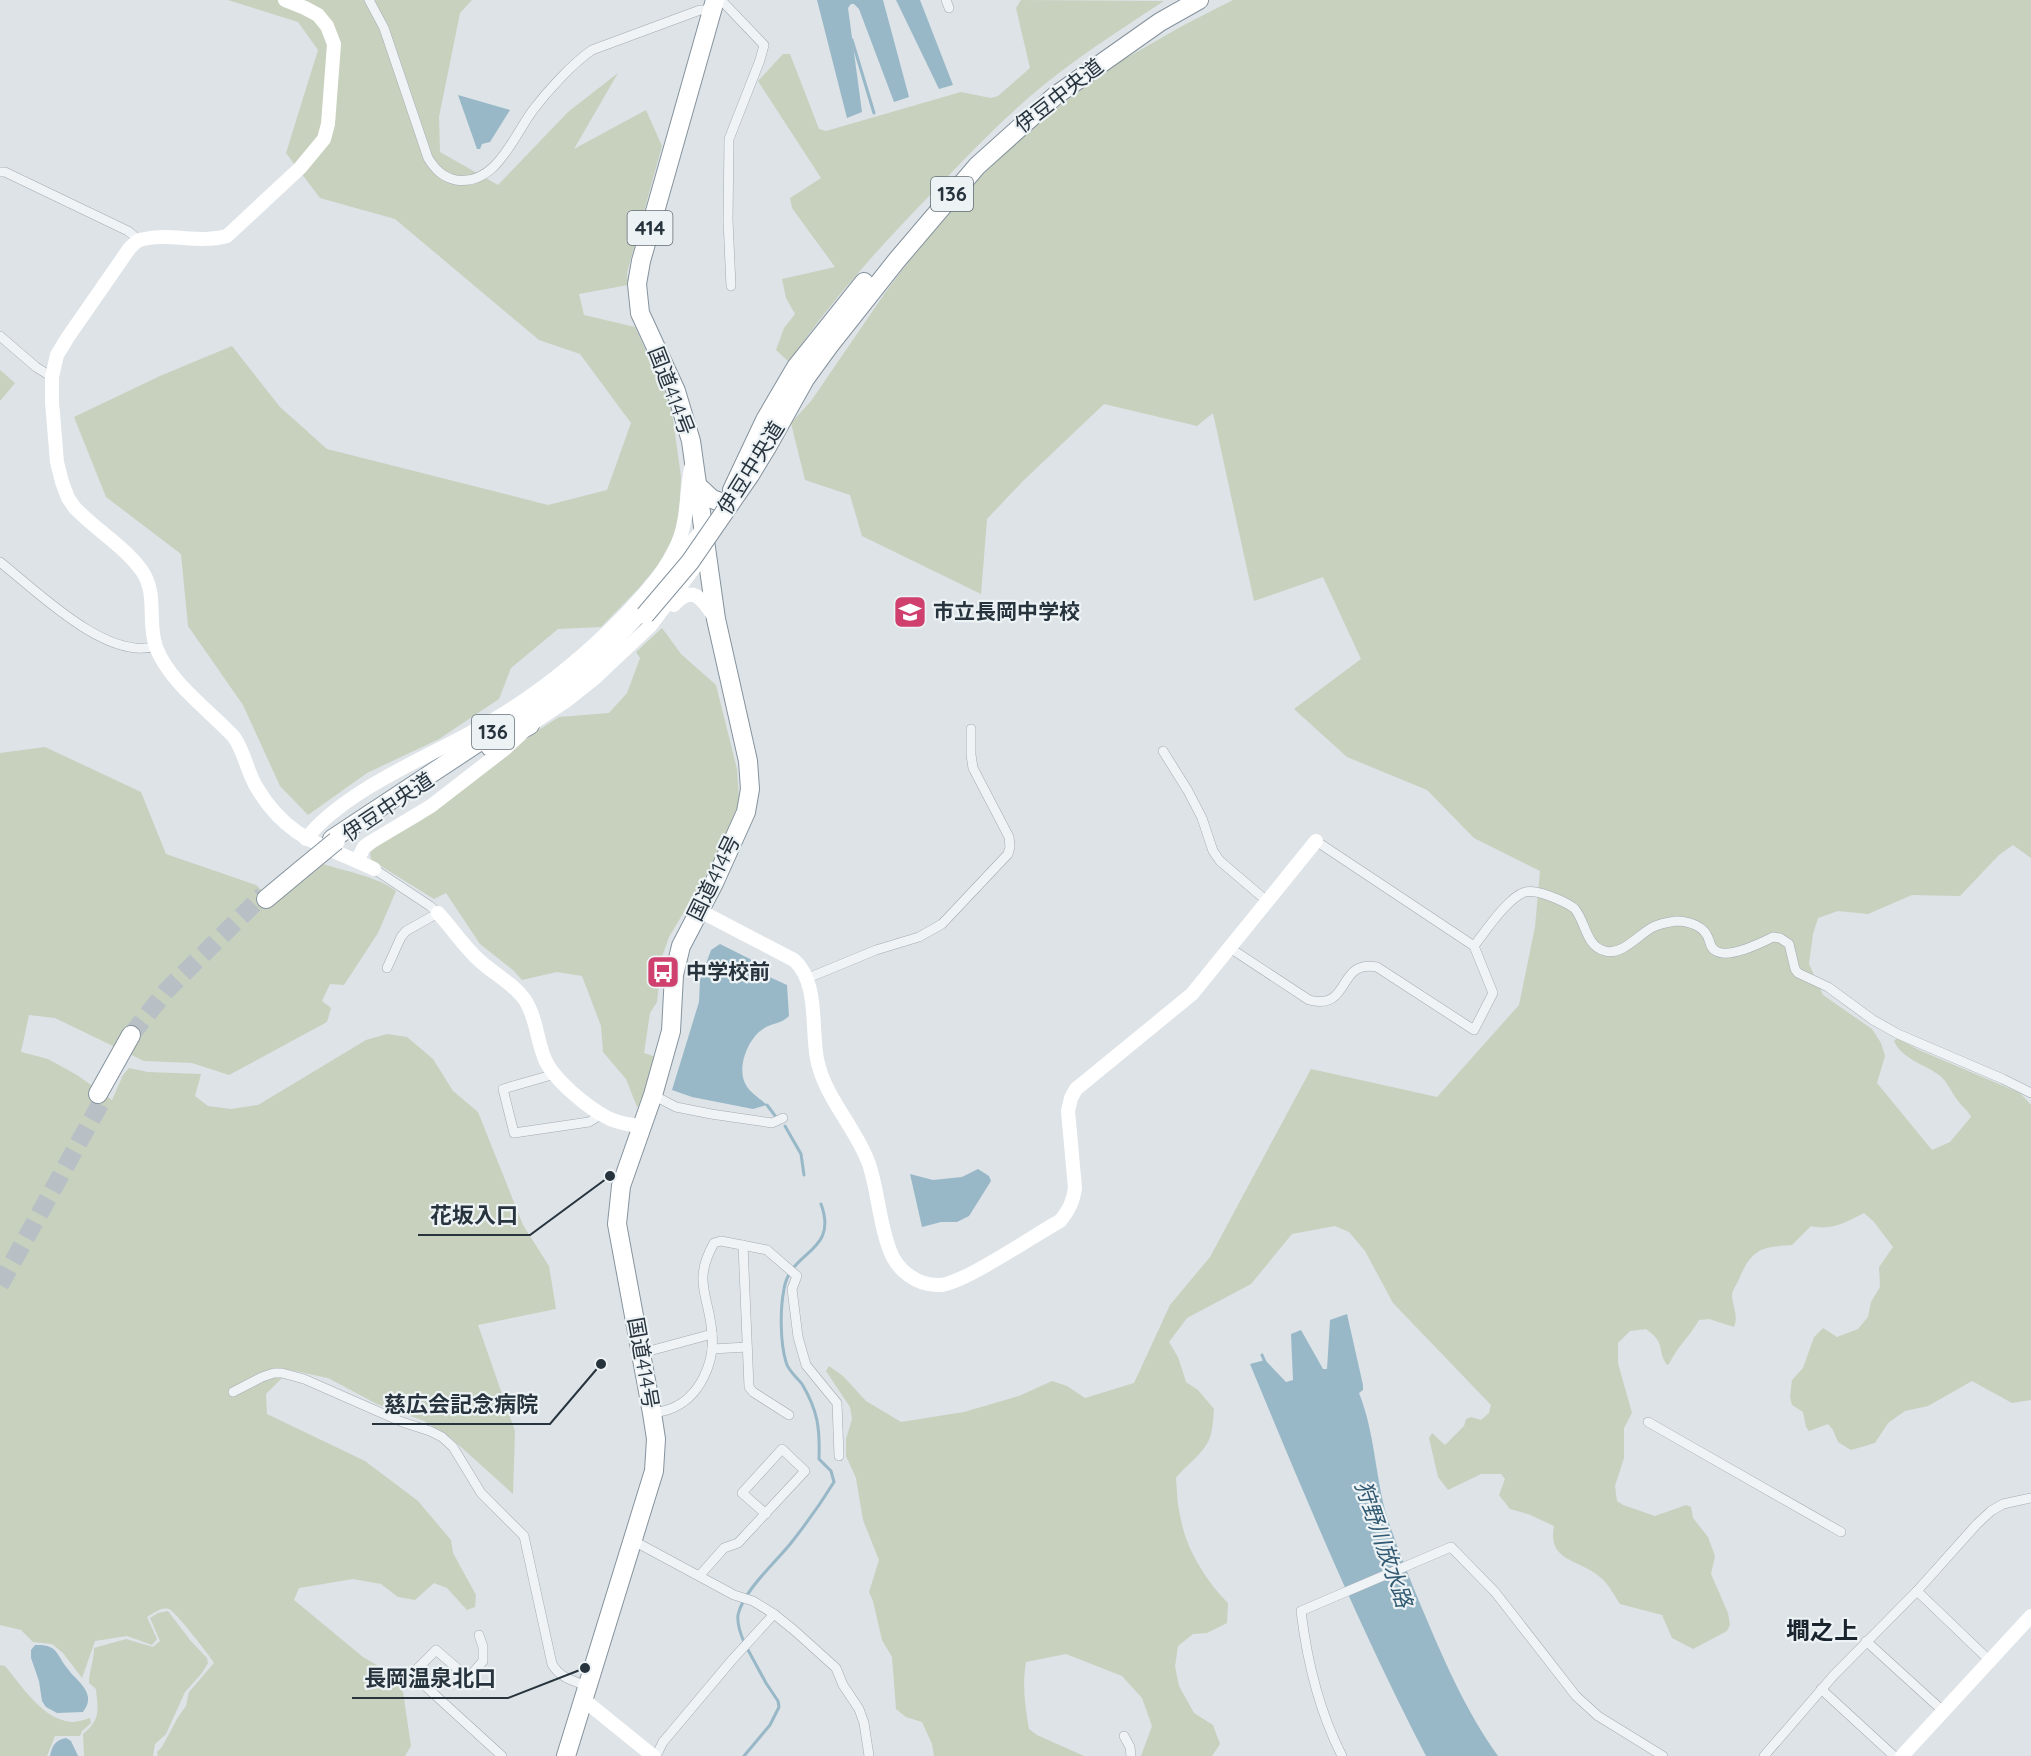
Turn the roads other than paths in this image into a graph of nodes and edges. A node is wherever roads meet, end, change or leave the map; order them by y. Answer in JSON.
{"nodes":[{"id":1,"x":285,"y":0,"type":"edge"},
{"id":2,"x":369,"y":0,"type":"edge"},
{"id":3,"x":1188,"y":0,"type":"edge"},
{"id":4,"x":1199,"y":0,"type":"edge"},
{"id":5,"x":717,"y":3,"type":"edge"},
{"id":6,"x":0,"y":172,"type":"edge"},
{"id":7,"x":916,"y":232,"type":"junction"},
{"id":8,"x":139,"y":240,"type":"junction"},
{"id":9,"x":731,"y":286,"type":"dead end"},
{"id":10,"x":0,"y":336,"type":"edge"},
{"id":11,"x":52,"y":377,"type":"junction"},
{"id":12,"x":693,"y":453,"type":"junction"},
{"id":13,"x":697,"y":485,"type":"junction"},
{"id":14,"x":723,"y":503,"type":"junction"},
{"id":15,"x":702,"y":530,"type":"junction"},
{"id":16,"x":705,"y":550,"type":"junction"},
{"id":17,"x":0,"y":562,"type":"edge"},
{"id":18,"x":643,"y":614,"type":"junction"},
{"id":19,"x":716,"y":620,"type":"junction"},
{"id":20,"x":156,"y":646,"type":"junction"},
{"id":21,"x":530,"y":725,"type":"junction"},
{"id":22,"x":971,"y":729,"type":"dead end"},
{"id":23,"x":463,"y":737,"type":"junction"},
{"id":24,"x":1163,"y":751,"type":"dead end"},
{"id":25,"x":400,"y":798,"type":"junction"},
{"id":26,"x":336,"y":837,"type":"junction"},
{"id":27,"x":306,"y":839,"type":"junction"},
{"id":28,"x":1316,"y":841,"type":"joint"},
{"id":29,"x":357,"y":861,"type":"junction"},
{"id":30,"x":374,"y":870,"type":"joint"},
{"id":31,"x":265,"y":897,"type":"tunnel mouth"},
{"id":32,"x":1268,"y":902,"type":"junction"},
{"id":33,"x":700,"y":911,"type":"junction"},
{"id":34,"x":438,"y":913,"type":"junction"},
{"id":35,"x":1473,"y":946,"type":"junction"},
{"id":36,"x":1230,"y":948,"type":"junction"},
{"id":37,"x":387,"y":968,"type":"dead end"},
{"id":38,"x":808,"y":978,"type":"junction"},
{"id":39,"x":134,"y":1036,"type":"tunnel mouth"},
{"id":40,"x":555,"y":1074,"type":"junction"},
{"id":41,"x":2031,"y":1093,"type":"edge"},
{"id":42,"x":101,"y":1095,"type":"tunnel mouth"},
{"id":43,"x":653,"y":1095,"type":"junction"},
{"id":44,"x":602,"y":1114,"type":"junction"},
{"id":45,"x":783,"y":1118,"type":"dead end"},
{"id":46,"x":641,"y":1126,"type":"junction"},
{"id":47,"x":743,"y":1245,"type":"junction"},
{"id":48,"x":712,"y":1334,"type":"junction"},
{"id":49,"x":747,"y":1347,"type":"junction"},
{"id":50,"x":712,"y":1349,"type":"junction"},
{"id":51,"x":642,"y":1353,"type":"junction"},
{"id":52,"x":233,"y":1392,"type":"dead end"},
{"id":53,"x":652,"y":1413,"type":"junction"},
{"id":54,"x":789,"y":1415,"type":"dead end"},
{"id":55,"x":1648,"y":1422,"type":"dead end"},
{"id":56,"x":838,"y":1456,"type":"dead end"},
{"id":57,"x":2031,"y":1498,"type":"edge"},
{"id":58,"x":766,"y":1514,"type":"junction"},
{"id":59,"x":1841,"y":1532,"type":"dead end"},
{"id":60,"x":632,"y":1540,"type":"junction"},
{"id":61,"x":700,"y":1575,"type":"junction"},
{"id":62,"x":1917,"y":1591,"type":"junction"},
{"id":63,"x":774,"y":1614,"type":"junction"},
{"id":64,"x":2031,"y":1616,"type":"edge"},
{"id":65,"x":479,"y":1635,"type":"dead end"},
{"id":66,"x":1866,"y":1641,"type":"junction"},
{"id":67,"x":1989,"y":1660,"type":"junction"},
{"id":68,"x":1821,"y":1689,"type":"junction"},
{"id":69,"x":586,"y":1693,"type":"junction"},
{"id":70,"x":1943,"y":1711,"type":"junction"},
{"id":71,"x":1124,"y":1736,"type":"dead end"},
{"id":72,"x":502,"y":1756,"type":"edge"},
{"id":73,"x":566,"y":1756,"type":"edge"},
{"id":74,"x":655,"y":1756,"type":"edge"},
{"id":75,"x":869,"y":1756,"type":"edge"},
{"id":76,"x":1131,"y":1756,"type":"edge"},
{"id":77,"x":1342,"y":1756,"type":"edge"},
{"id":78,"x":1663,"y":1756,"type":"edge"},
{"id":79,"x":1764,"y":1756,"type":"edge"},
{"id":80,"x":1894,"y":1756,"type":"edge"},
{"id":81,"x":1902,"y":1756,"type":"edge"}],
"edges":[{"from":1,"to":8,"type":"street"},
{"from":2,"to":5,"type":"street"},
{"from":3,"to":7,"type":"highway","name":"伊豆中央道","number":"136"},
{"from":4,"to":7,"type":"highway","name":"伊豆中央道","number":"136"},
{"from":5,"to":9,"type":"street"},
{"from":5,"to":12,"type":"highway","name":"国道414号","number":"414"},
{"from":6,"to":8,"type":"street"},
{"from":7,"to":14,"type":"highway"},
{"from":7,"to":16,"type":"highway"},
{"from":7,"to":18,"type":"highway","name":"伊豆中央道","number":"136","bridge":true},
{"from":8,"to":11,"type":"street"},
{"from":10,"to":11,"type":"street"},
{"from":11,"to":20,"type":"street"},
{"from":12,"to":13,"type":"highway","name":"国道414号","number":"414"},
{"from":12,"to":18,"type":"street"},
{"from":13,"to":14,"type":"highway"},
{"from":13,"to":15,"type":"highway","name":"国道414号","number":"414"},
{"from":14,"to":15,"type":"highway"},
{"from":15,"to":16,"type":"highway","name":"国道414号","number":"414"},
{"from":15,"to":18,"type":"street"},
{"from":16,"to":18,"type":"street"},
{"from":16,"to":19,"type":"highway","name":"国道414号","number":"414"},
{"from":17,"to":20,"type":"street"},
{"from":18,"to":19,"type":"street"},
{"from":18,"to":21,"type":"street"},
{"from":18,"to":23,"type":"street"},
{"from":18,"to":25,"type":"highway","name":"伊豆中央道","number":"136"},
{"from":18,"to":26,"type":"highway","name":"伊豆中央道","number":"136"},
{"from":19,"to":33,"type":"highway","name":"国道414号","number":"414"},
{"from":20,"to":27,"type":"street"},
{"from":21,"to":25,"type":"highway"},
{"from":21,"to":29,"type":"street"},
{"from":22,"to":38,"type":"street"},
{"from":23,"to":26,"type":"highway"},
{"from":23,"to":27,"type":"street"},
{"from":24,"to":32,"type":"street"},
{"from":25,"to":26,"type":"highway","name":"伊豆中央道","number":"136"},
{"from":26,"to":31,"type":"highway","name":"伊豆中央道","number":"136","bridge":true},
{"from":27,"to":29,"type":"street"},
{"from":28,"to":32,"type":"street"},
{"from":28,"to":35,"type":"street"},
{"from":29,"to":30,"type":"street"},
{"from":30,"to":34,"type":"street"},
{"from":32,"to":36,"type":"street"},
{"from":33,"to":38,"type":"street"},
{"from":33,"to":43,"type":"highway","name":"国道414号","number":"414"},
{"from":34,"to":37,"type":"street"},
{"from":34,"to":40,"type":"street"},
{"from":35,"to":36,"type":"street"},
{"from":35,"to":41,"type":"street"},
{"from":36,"to":38,"type":"street"},
{"from":39,"to":42,"type":"highway"},
{"from":40,"to":44,"type":"street"},
{"from":40,"to":44,"type":"street"},
{"from":43,"to":45,"type":"street"},
{"from":43,"to":46,"type":"highway","name":"国道414号","number":"414"},
{"from":44,"to":46,"type":"street"},
{"from":46,"to":51,"type":"highway","name":"国道414号","number":"414"},
{"from":47,"to":48,"type":"street"},
{"from":47,"to":49,"type":"street"},
{"from":47,"to":56,"type":"street"},
{"from":48,"to":50,"type":"street"},
{"from":48,"to":51,"type":"street"},
{"from":49,"to":50,"type":"street"},
{"from":49,"to":54,"type":"street"},
{"from":50,"to":53,"type":"street"},
{"from":51,"to":53,"type":"highway","name":"国道414号","number":"414"},
{"from":52,"to":69,"type":"street"},
{"from":53,"to":60,"type":"highway","name":"国道414号","number":"414"},
{"from":55,"to":59,"type":"street"},
{"from":57,"to":62,"type":"street"},
{"from":58,"to":58,"type":"street"},
{"from":58,"to":61,"type":"street"},
{"from":60,"to":61,"type":"street"},
{"from":60,"to":69,"type":"highway","name":"国道414号","number":"414"},
{"from":61,"to":63,"type":"street"},
{"from":62,"to":66,"type":"street"},
{"from":62,"to":67,"type":"street"},
{"from":63,"to":74,"type":"street"},
{"from":63,"to":75,"type":"street"},
{"from":64,"to":67,"type":"street"},
{"from":65,"to":72,"type":"street"},
{"from":66,"to":68,"type":"street"},
{"from":66,"to":70,"type":"street"},
{"from":67,"to":70,"type":"street"},
{"from":68,"to":79,"type":"street"},
{"from":68,"to":80,"type":"street"},
{"from":69,"to":73,"type":"highway","name":"国道414号","number":"414"},
{"from":69,"to":74,"type":"street"},
{"from":70,"to":81,"type":"street"},
{"from":71,"to":76,"type":"street"},
{"from":77,"to":78,"type":"street"}]}
